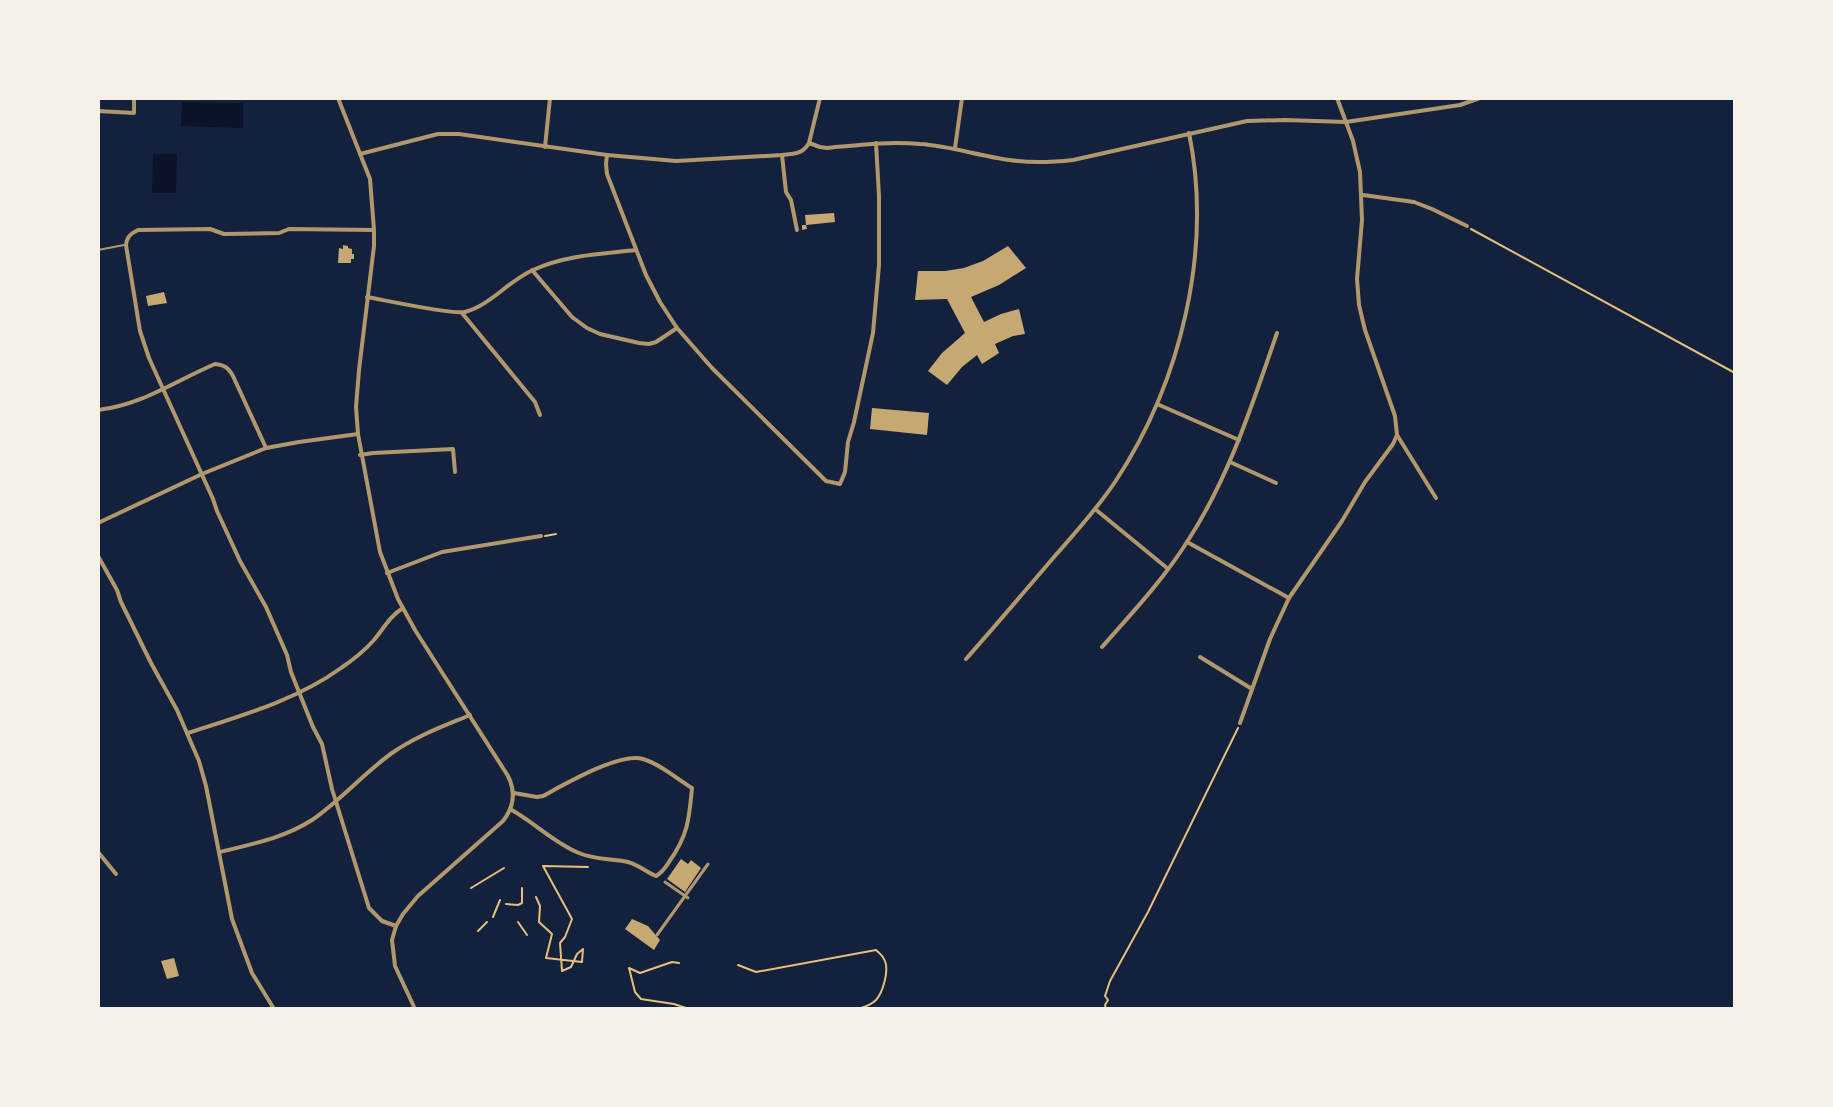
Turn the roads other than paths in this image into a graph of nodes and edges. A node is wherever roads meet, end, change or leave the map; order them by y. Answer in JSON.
{"nodes":[{"id":1,"x":134,"y":98,"type":"edge"},
{"id":2,"x":338,"y":98,"type":"edge"},
{"id":3,"x":550,"y":98,"type":"edge"},
{"id":4,"x":820,"y":98,"type":"edge"},
{"id":5,"x":962,"y":98,"type":"edge"},
{"id":6,"x":1337,"y":98,"type":"edge"},
{"id":7,"x":1480,"y":98,"type":"edge"},
{"id":8,"x":98,"y":111,"type":"edge"},
{"id":9,"x":1346,"y":122,"type":"junction"},
{"id":10,"x":1189,"y":133,"type":"junction"},
{"id":11,"x":809,"y":143,"type":"junction"},
{"id":12,"x":876,"y":143,"type":"junction"},
{"id":13,"x":545,"y":147,"type":"junction"},
{"id":14,"x":955,"y":148,"type":"junction"},
{"id":15,"x":360,"y":154,"type":"junction"},
{"id":16,"x":607,"y":155,"type":"junction"},
{"id":17,"x":782,"y":155,"type":"junction"},
{"id":18,"x":1362,"y":195,"type":"junction"},
{"id":19,"x":1467,"y":226,"type":"road end"},
{"id":20,"x":374,"y":230,"type":"junction"},
{"id":21,"x":797,"y":230,"type":"dead end"},
{"id":22,"x":126,"y":245,"type":"junction"},
{"id":23,"x":98,"y":250,"type":"edge"},
{"id":24,"x":636,"y":250,"type":"junction"},
{"id":25,"x":532,"y":270,"type":"junction"},
{"id":26,"x":367,"y":297,"type":"junction"},
{"id":27,"x":462,"y":313,"type":"junction"},
{"id":28,"x":677,"y":328,"type":"junction"},
{"id":29,"x":1277,"y":333,"type":"dead end"},
{"id":30,"x":163,"y":389,"type":"junction"},
{"id":31,"x":1157,"y":404,"type":"junction"},
{"id":32,"x":98,"y":410,"type":"edge"},
{"id":33,"x":540,"y":415,"type":"dead end"},
{"id":34,"x":358,"y":434,"type":"junction"},
{"id":35,"x":1397,"y":435,"type":"junction"},
{"id":36,"x":1239,"y":440,"type":"junction"},
{"id":37,"x":266,"y":448,"type":"junction"},
{"id":38,"x":360,"y":455,"type":"junction"},
{"id":39,"x":1230,"y":462,"type":"junction"},
{"id":40,"x":455,"y":472,"type":"dead end"},
{"id":41,"x":202,"y":474,"type":"junction"},
{"id":42,"x":1276,"y":483,"type":"dead end"},
{"id":43,"x":1436,"y":498,"type":"dead end"},
{"id":44,"x":1095,"y":509,"type":"junction"},
{"id":45,"x":98,"y":523,"type":"edge"},
{"id":46,"x":541,"y":536,"type":"road end"},
{"id":47,"x":1187,"y":542,"type":"junction"},
{"id":48,"x":98,"y":556,"type":"edge"},
{"id":49,"x":1168,"y":568,"type":"junction"},
{"id":50,"x":387,"y":573,"type":"junction"},
{"id":51,"x":1289,"y":598,"type":"junction"},
{"id":52,"x":403,"y":608,"type":"junction"},
{"id":53,"x":1102,"y":647,"type":"dead end"},
{"id":54,"x":1200,"y":657,"type":"dead end"},
{"id":55,"x":966,"y":659,"type":"dead end"},
{"id":56,"x":1252,"y":689,"type":"junction"},
{"id":57,"x":300,"y":692,"type":"junction"},
{"id":58,"x":470,"y":715,"type":"junction"},
{"id":59,"x":1240,"y":723,"type":"road end"},
{"id":60,"x":188,"y":733,"type":"junction"},
{"id":61,"x":514,"y":793,"type":"junction"},
{"id":62,"x":336,"y":801,"type":"junction"},
{"id":63,"x":510,"y":809,"type":"junction"},
{"id":64,"x":98,"y":852,"type":"edge"},
{"id":65,"x":219,"y":852,"type":"junction"},
{"id":66,"x":708,"y":864,"type":"dead end"},
{"id":67,"x":116,"y":874,"type":"dead end"},
{"id":68,"x":665,"y":882,"type":"dead end"},
{"id":69,"x":687,"y":897,"type":"junction"},
{"id":70,"x":396,"y":926,"type":"junction"},
{"id":71,"x":657,"y":935,"type":"dead end"},
{"id":72,"x":274,"y":1009,"type":"edge"},
{"id":73,"x":415,"y":1009,"type":"edge"}],
"edges":[{"from":1,"to":8,"type":"street"},
{"from":2,"to":15,"type":"street"},
{"from":3,"to":13,"type":"street"},
{"from":4,"to":11,"type":"street"},
{"from":5,"to":14,"type":"street"},
{"from":6,"to":9,"type":"street"},
{"from":7,"to":9,"type":"street"},
{"from":9,"to":10,"type":"street"},
{"from":9,"to":18,"type":"street"},
{"from":10,"to":14,"type":"street"},
{"from":10,"to":31,"type":"street"},
{"from":11,"to":12,"type":"street"},
{"from":11,"to":17,"type":"street"},
{"from":12,"to":14,"type":"street"},
{"from":12,"to":28,"type":"street"},
{"from":13,"to":15,"type":"street"},
{"from":13,"to":16,"type":"street"},
{"from":15,"to":20,"type":"street"},
{"from":16,"to":17,"type":"street"},
{"from":16,"to":24,"type":"street"},
{"from":17,"to":21,"type":"street"},
{"from":18,"to":19,"type":"street"},
{"from":18,"to":35,"type":"street"},
{"from":20,"to":22,"type":"street"},
{"from":20,"to":26,"type":"street"},
{"from":22,"to":23,"type":"lane"},
{"from":22,"to":30,"type":"street"},
{"from":24,"to":25,"type":"street"},
{"from":24,"to":28,"type":"street"},
{"from":25,"to":27,"type":"street"},
{"from":25,"to":28,"type":"street"},
{"from":26,"to":27,"type":"street"},
{"from":26,"to":34,"type":"street"},
{"from":27,"to":33,"type":"street"},
{"from":29,"to":36,"type":"street"},
{"from":30,"to":32,"type":"street"},
{"from":30,"to":37,"type":"street"},
{"from":30,"to":41,"type":"street"},
{"from":31,"to":36,"type":"street"},
{"from":31,"to":44,"type":"street"},
{"from":34,"to":37,"type":"street"},
{"from":34,"to":38,"type":"street"},
{"from":35,"to":43,"type":"street"},
{"from":35,"to":51,"type":"street"},
{"from":36,"to":39,"type":"street"},
{"from":37,"to":41,"type":"street"},
{"from":38,"to":40,"type":"street"},
{"from":38,"to":50,"type":"street"},
{"from":39,"to":42,"type":"street"},
{"from":39,"to":47,"type":"street"},
{"from":41,"to":45,"type":"street"},
{"from":41,"to":57,"type":"street"},
{"from":44,"to":49,"type":"street"},
{"from":44,"to":55,"type":"street"},
{"from":46,"to":50,"type":"street"},
{"from":47,"to":49,"type":"street"},
{"from":47,"to":51,"type":"street"},
{"from":48,"to":60,"type":"street"},
{"from":49,"to":53,"type":"street"},
{"from":50,"to":52,"type":"street"},
{"from":51,"to":56,"type":"street"},
{"from":52,"to":57,"type":"street"},
{"from":52,"to":58,"type":"street"},
{"from":54,"to":56,"type":"street"},
{"from":56,"to":59,"type":"street"},
{"from":57,"to":60,"type":"street"},
{"from":57,"to":62,"type":"street"},
{"from":58,"to":61,"type":"street"},
{"from":58,"to":62,"type":"street"},
{"from":60,"to":65,"type":"street"},
{"from":61,"to":63,"type":"street"},
{"from":61,"to":63,"type":"street"},
{"from":62,"to":65,"type":"street"},
{"from":62,"to":70,"type":"street"},
{"from":63,"to":70,"type":"street"},
{"from":64,"to":67,"type":"street"},
{"from":65,"to":72,"type":"street"},
{"from":66,"to":69,"type":"street"},
{"from":68,"to":69,"type":"street"},
{"from":69,"to":71,"type":"street"},
{"from":70,"to":73,"type":"street"}]}
